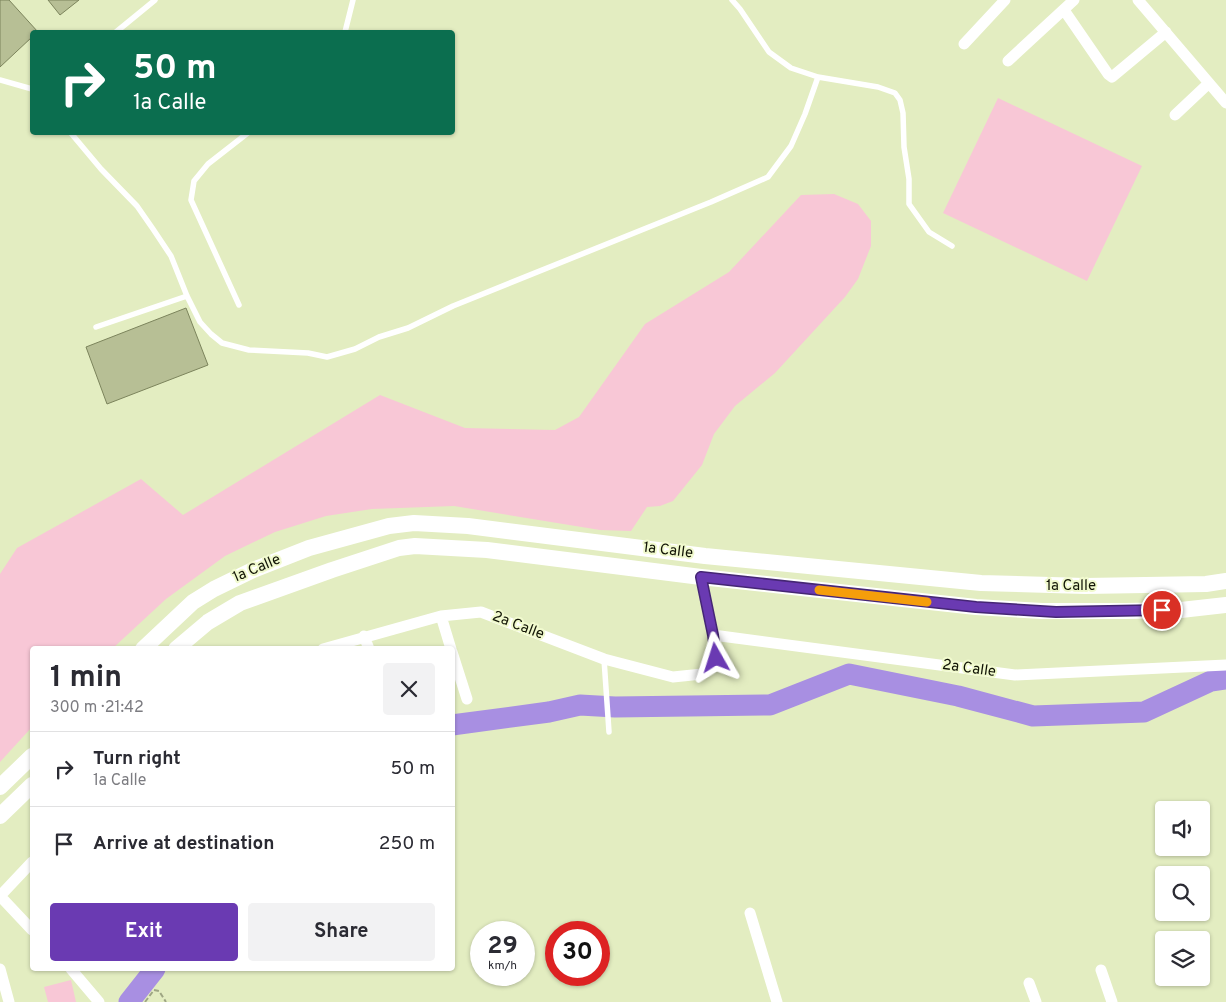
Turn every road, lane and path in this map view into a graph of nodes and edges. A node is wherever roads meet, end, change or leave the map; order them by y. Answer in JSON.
{"nodes":[{"id":1,"x":155,"y":0,"type":"edge"},
{"id":2,"x":353,"y":0,"type":"edge"},
{"id":3,"x":732,"y":0,"type":"edge"},
{"id":4,"x":1005,"y":0,"type":"edge"},
{"id":5,"x":1074,"y":0,"type":"edge"},
{"id":6,"x":1138,"y":0,"type":"edge"},
{"id":7,"x":1064,"y":10,"type":"junction"},
{"id":8,"x":118,"y":30,"type":"edge"},
{"id":9,"x":346,"y":30,"type":"edge"},
{"id":10,"x":1166,"y":32,"type":"junction"},
{"id":11,"x":964,"y":44,"type":"dead end"},
{"id":12,"x":1008,"y":61,"type":"dead end"},
{"id":13,"x":818,"y":77,"type":"junction"},
{"id":14,"x":0,"y":80,"type":"edge"},
{"id":15,"x":1209,"y":83,"type":"junction"},
{"id":16,"x":30,"y":88,"type":"edge"},
{"id":17,"x":1226,"y":103,"type":"edge"},
{"id":18,"x":1175,"y":115,"type":"dead end"},
{"id":19,"x":72,"y":135,"type":"edge"},
{"id":20,"x":245,"y":135,"type":"edge"},
{"id":21,"x":952,"y":246,"type":"dead end"},
{"id":22,"x":187,"y":296,"type":"junction"},
{"id":23,"x":239,"y":305,"type":"dead end"},
{"id":24,"x":96,"y":328,"type":"dead end"},
{"id":25,"x":701,"y":577,"type":"junction"},
{"id":26,"x":1226,"y":581,"type":"edge"},
{"id":27,"x":1226,"y":606,"type":"edge"},
{"id":28,"x":441,"y":616,"type":"junction"},
{"id":29,"x":713,"y":635,"type":"junction"},
{"id":30,"x":364,"y":636,"type":"junction"},
{"id":31,"x":146,"y":646,"type":"edge"},
{"id":32,"x":180,"y":646,"type":"edge"},
{"id":33,"x":332,"y":646,"type":"edge"},
{"id":34,"x":368,"y":646,"type":"edge"},
{"id":35,"x":450,"y":646,"type":"edge"},
{"id":36,"x":604,"y":659,"type":"junction"},
{"id":37,"x":455,"y":661,"type":"edge"},
{"id":38,"x":1226,"y":665,"type":"edge"},
{"id":39,"x":468,"y":699,"type":"dead end"},
{"id":40,"x":609,"y":732,"type":"dead end"},
{"id":41,"x":30,"y":758,"type":"edge"},
{"id":42,"x":0,"y":787,"type":"edge"},
{"id":43,"x":30,"y":787,"type":"edge"},
{"id":44,"x":0,"y":816,"type":"edge"},
{"id":45,"x":30,"y":864,"type":"edge"},
{"id":46,"x":0,"y":896,"type":"edge"},
{"id":47,"x":750,"y":913,"type":"dead end"},
{"id":48,"x":30,"y":928,"type":"edge"},
{"id":49,"x":0,"y":969,"type":"edge"},
{"id":50,"x":1101,"y":970,"type":"dead end"},
{"id":51,"x":73,"y":971,"type":"edge"},
{"id":52,"x":1029,"y":983,"type":"dead end"},
{"id":53,"x":9,"y":1002,"type":"edge"},
{"id":54,"x":100,"y":1002,"type":"edge"},
{"id":55,"x":145,"y":1002,"type":"edge"},
{"id":56,"x":166,"y":1002,"type":"edge"},
{"id":57,"x":777,"y":1002,"type":"edge"},
{"id":58,"x":1036,"y":1002,"type":"edge"},
{"id":59,"x":1112,"y":1002,"type":"edge"}],
"edges":[{"from":1,"to":8,"type":"lane"},
{"from":2,"to":9,"type":"lane"},
{"from":3,"to":13,"type":"lane"},
{"from":4,"to":11,"type":"street"},
{"from":5,"to":7,"type":"street"},
{"from":6,"to":10,"type":"street"},
{"from":7,"to":10,"type":"street"},
{"from":7,"to":12,"type":"street"},
{"from":10,"to":15,"type":"street"},
{"from":13,"to":21,"type":"lane"},
{"from":13,"to":22,"type":"lane"},
{"from":14,"to":16,"type":"lane"},
{"from":15,"to":17,"type":"street"},
{"from":15,"to":18,"type":"street"},
{"from":19,"to":22,"type":"lane"},
{"from":20,"to":23,"type":"lane"},
{"from":22,"to":24,"type":"lane"},
{"from":25,"to":27,"type":"main road","name":"1a Calle"},
{"from":25,"to":29,"type":"street"},
{"from":25,"to":32,"type":"main road","name":"1a Calle"},
{"from":26,"to":31,"type":"main road","name":"1a Calle"},
{"from":28,"to":30,"type":"street","name":"2a Calle"},
{"from":28,"to":35,"type":"street"},
{"from":28,"to":36,"type":"street","name":"2a Calle"},
{"from":29,"to":36,"type":"street","name":"2a Calle"},
{"from":29,"to":38,"type":"street","name":"2a Calle"},
{"from":30,"to":33,"type":"street","name":"2a Calle"},
{"from":30,"to":34,"type":"street"},
{"from":36,"to":40,"type":"lane"},
{"from":37,"to":39,"type":"street"},
{"from":41,"to":42,"type":"main road"},
{"from":43,"to":44,"type":"main road"},
{"from":45,"to":46,"type":"street"},
{"from":46,"to":48,"type":"street"},
{"from":47,"to":57,"type":"street"},
{"from":49,"to":53,"type":"street"},
{"from":50,"to":59,"type":"street"},
{"from":51,"to":54,"type":"street"},
{"from":52,"to":58,"type":"street"},
{"from":55,"to":56,"type":"path"}]}
